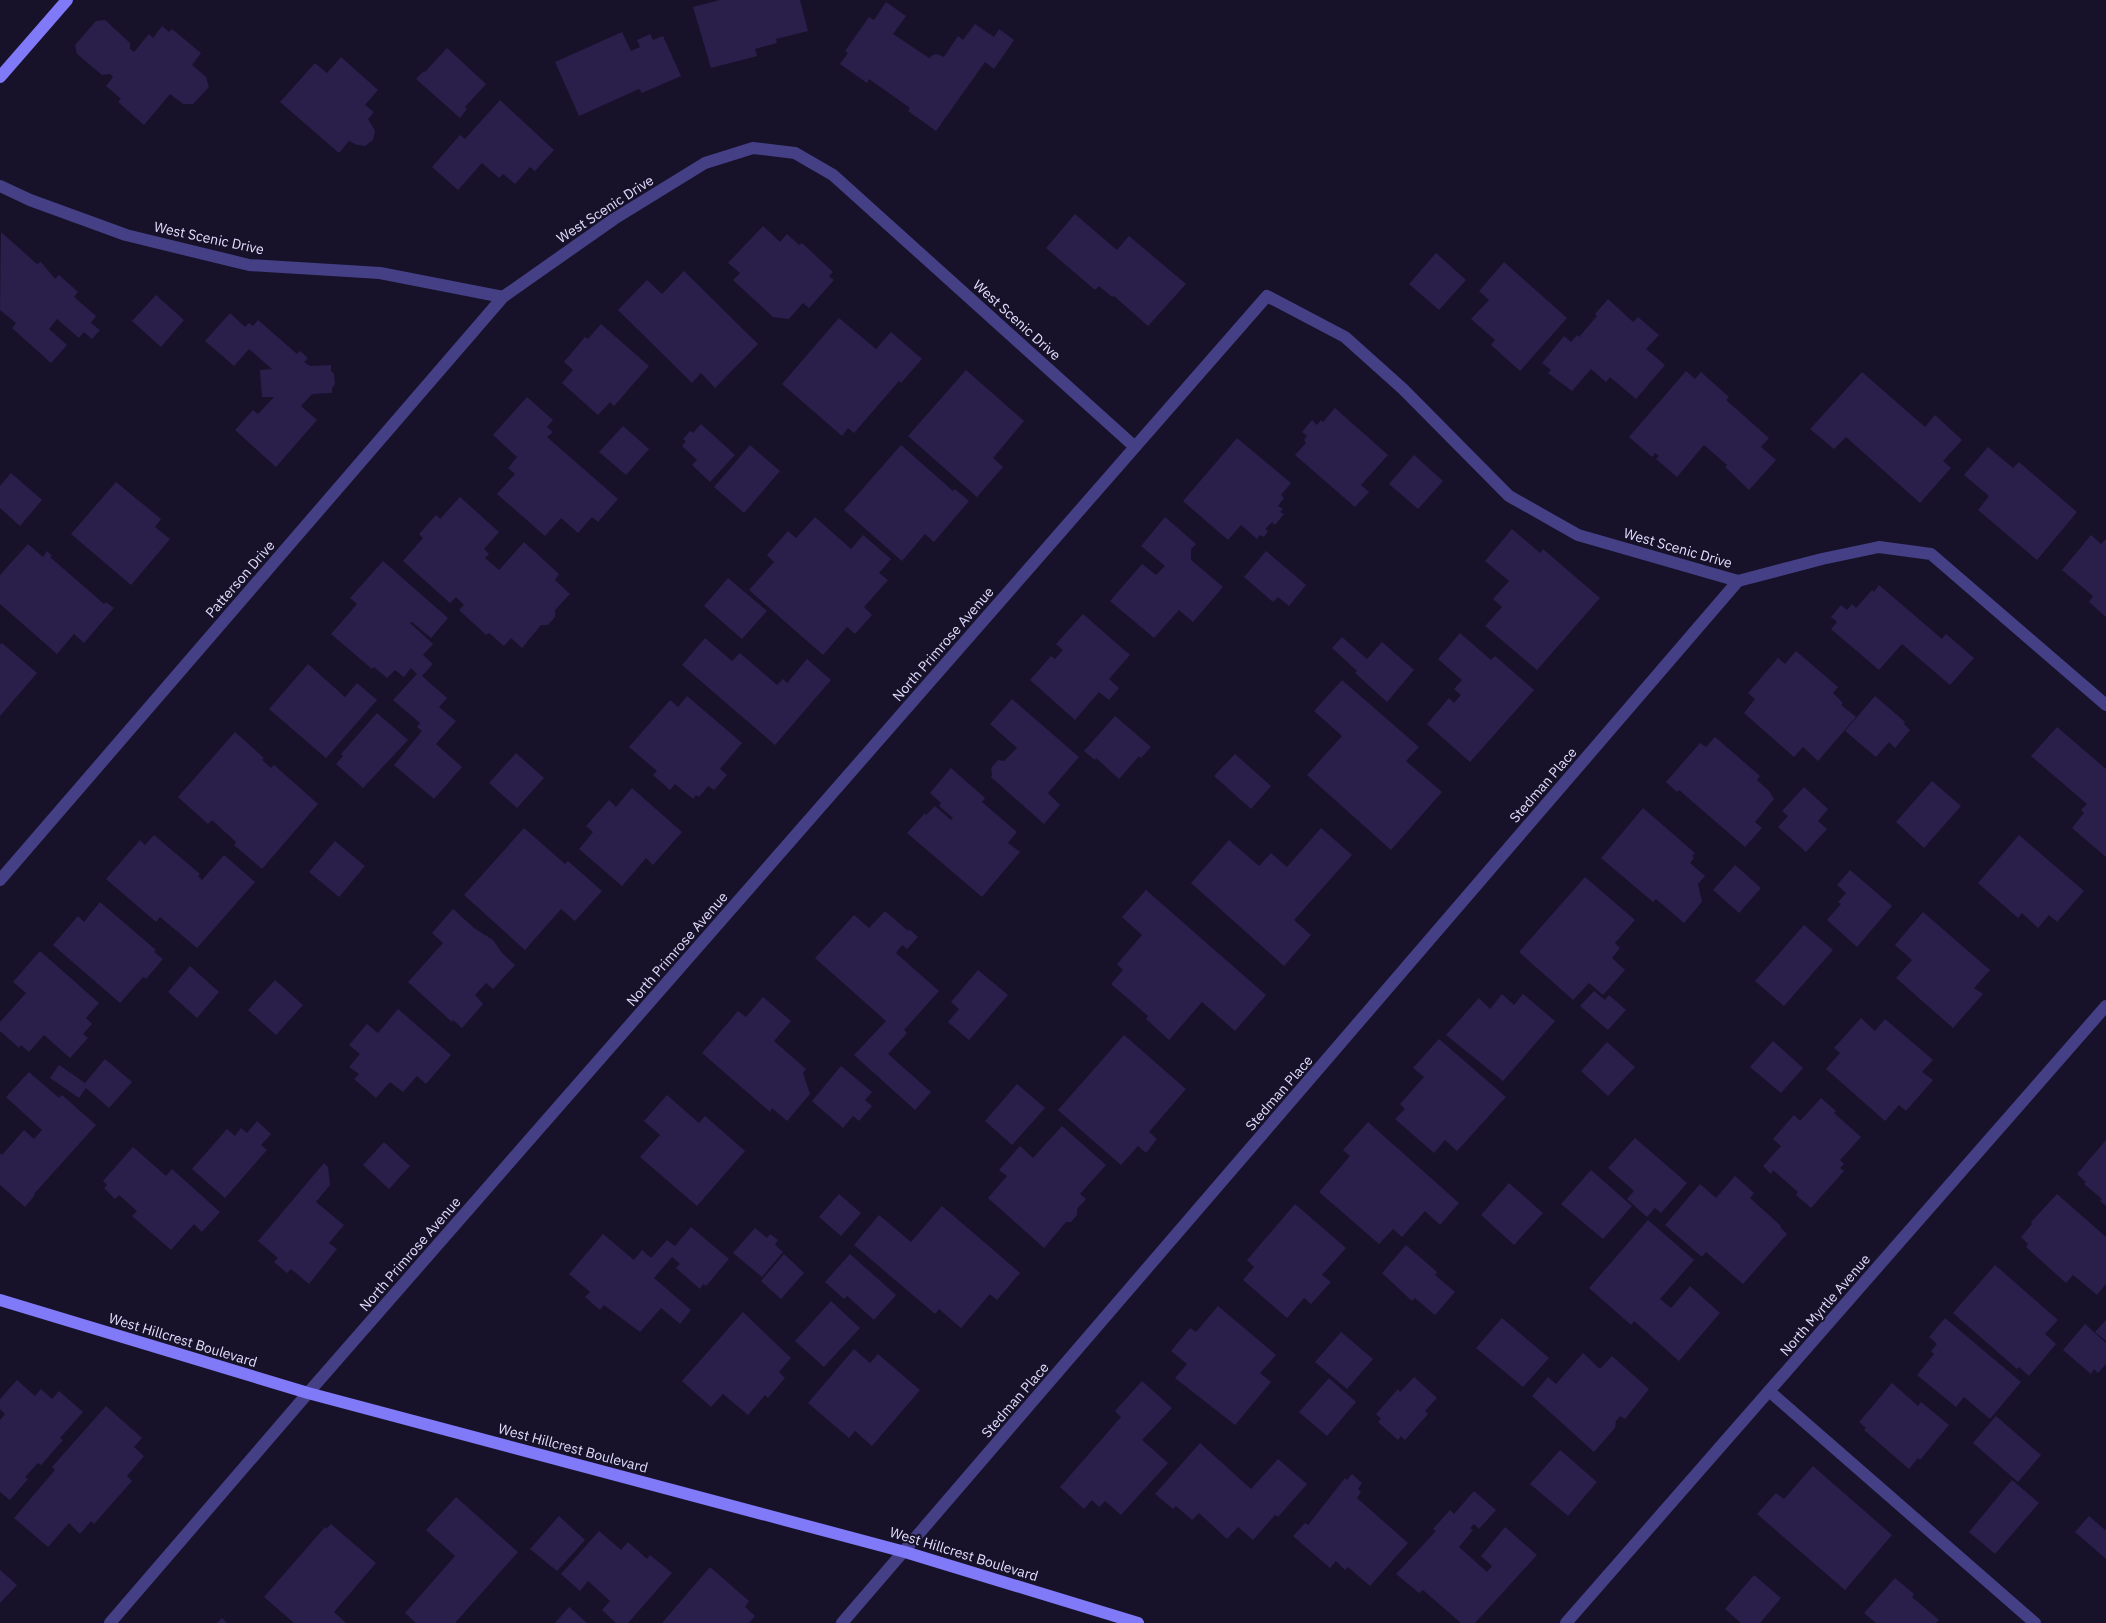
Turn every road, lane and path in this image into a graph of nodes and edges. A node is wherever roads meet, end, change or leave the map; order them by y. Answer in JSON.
{"nodes":[{"id":1,"x":67,"y":0,"type":"edge"},
{"id":2,"x":0,"y":77,"type":"edge"},
{"id":3,"x":0,"y":186,"type":"edge"},
{"id":4,"x":1267,"y":296,"type":"joint"},
{"id":5,"x":502,"y":297,"type":"junction"},
{"id":6,"x":1135,"y":447,"type":"junction"},
{"id":7,"x":1738,"y":581,"type":"junction"},
{"id":8,"x":2106,"y":705,"type":"edge"},
{"id":9,"x":0,"y":880,"type":"edge"},
{"id":10,"x":2106,"y":1006,"type":"edge"},
{"id":11,"x":0,"y":1300,"type":"edge"},
{"id":12,"x":1769,"y":1391,"type":"junction"},
{"id":13,"x":308,"y":1393,"type":"junction"},
{"id":14,"x":905,"y":1552,"type":"junction"},
{"id":15,"x":110,"y":1623,"type":"edge"},
{"id":16,"x":842,"y":1623,"type":"edge"},
{"id":17,"x":1138,"y":1623,"type":"edge"},
{"id":18,"x":1566,"y":1623,"type":"edge"},
{"id":19,"x":2035,"y":1623,"type":"edge"}],
"edges":[{"from":1,"to":2,"type":"street"},
{"from":3,"to":5,"type":"street","name":"West Scenic Drive"},
{"from":4,"to":6,"type":"street","name":"North Primrose Avenue"},
{"from":4,"to":7,"type":"street","name":"West Scenic Drive"},
{"from":5,"to":6,"type":"street","name":"West Scenic Drive"},
{"from":5,"to":9,"type":"street","name":"Patterson Drive"},
{"from":6,"to":13,"type":"street","name":"North Primrose Avenue"},
{"from":7,"to":8,"type":"street","name":"West Scenic Drive"},
{"from":7,"to":14,"type":"street","name":"Stedman Place"},
{"from":10,"to":12,"type":"street","name":"North Myrtle Avenue"},
{"from":11,"to":13,"type":"street","name":"West Hillcrest Boulevard"},
{"from":12,"to":18,"type":"street","name":"North Myrtle Avenue"},
{"from":12,"to":19,"type":"street"},
{"from":13,"to":14,"type":"street","name":"West Hillcrest Boulevard"},
{"from":13,"to":15,"type":"street","name":"North Primrose Avenue"},
{"from":14,"to":16,"type":"street","name":"Stedman Place"},
{"from":14,"to":17,"type":"street","name":"West Hillcrest Boulevard"}]}
